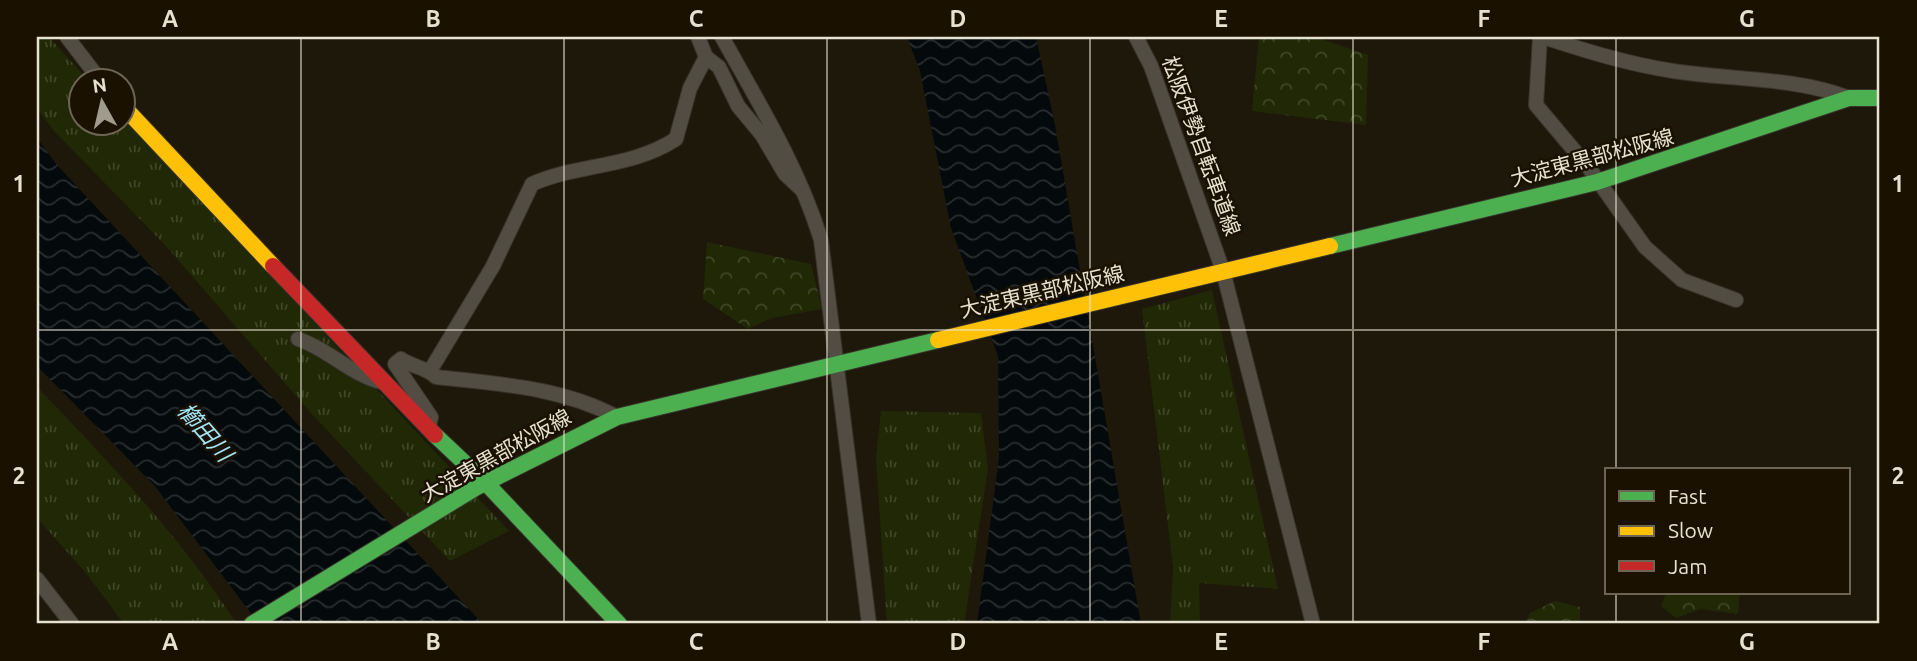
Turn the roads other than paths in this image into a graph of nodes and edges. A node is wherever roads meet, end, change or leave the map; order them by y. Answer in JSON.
{"nodes":[{"id":1,"x":67,"y":37,"type":"edge"},
{"id":2,"x":698,"y":37,"type":"edge"},
{"id":3,"x":722,"y":37,"type":"edge"},
{"id":4,"x":1136,"y":37,"type":"edge"},
{"id":5,"x":1541,"y":37,"type":"edge"},
{"id":6,"x":706,"y":57,"type":"junction"},
{"id":7,"x":89,"y":66,"type":"edge"},
{"id":8,"x":1849,"y":98,"type":"junction"},
{"id":9,"x":1880,"y":98,"type":"edge"},
{"id":10,"x":136,"y":120,"type":"edge"},
{"id":11,"x":1597,"y":182,"type":"junction"},
{"id":12,"x":803,"y":191,"type":"junction"},
{"id":13,"x":1217,"y":272,"type":"junction"},
{"id":14,"x":1736,"y":300,"type":"dead end"},
{"id":15,"x":298,"y":339,"type":"dead end"},
{"id":16,"x":841,"y":362,"type":"junction"},
{"id":17,"x":430,"y":371,"type":"junction"},
{"id":18,"x":382,"y":382,"type":"junction"},
{"id":19,"x":617,"y":417,"type":"junction"},
{"id":20,"x":429,"y":427,"type":"junction"},
{"id":21,"x":480,"y":487,"type":"junction"},
{"id":22,"x":37,"y":579,"type":"edge"},
{"id":23,"x":72,"y":624,"type":"edge"},
{"id":24,"x":252,"y":624,"type":"edge"},
{"id":25,"x":619,"y":624,"type":"edge"},
{"id":26,"x":869,"y":624,"type":"edge"},
{"id":27,"x":1313,"y":624,"type":"edge"}],
"edges":[{"from":1,"to":7,"type":"street"},
{"from":2,"to":6,"type":"street"},
{"from":3,"to":12,"type":"street"},
{"from":4,"to":13,"type":"street","name":"松阪伊勢自転車道線"},
{"from":5,"to":8,"type":"street"},
{"from":5,"to":11,"type":"street"},
{"from":6,"to":12,"type":"street"},
{"from":6,"to":17,"type":"street"},
{"from":8,"to":9,"type":"main road","name":"大淀東黒部松阪線"},
{"from":8,"to":11,"type":"main road","name":"大淀東黒部松阪線"},
{"from":10,"to":18,"type":"main road"},
{"from":11,"to":13,"type":"main road","name":"大淀東黒部松阪線"},
{"from":11,"to":14,"type":"street"},
{"from":12,"to":16,"type":"street"},
{"from":13,"to":16,"type":"main road","name":"大淀東黒部松阪線"},
{"from":13,"to":27,"type":"street","name":"松阪伊勢自転車道線"},
{"from":15,"to":18,"type":"street"},
{"from":16,"to":19,"type":"main road","name":"大淀東黒部松阪線"},
{"from":16,"to":26,"type":"street"},
{"from":17,"to":19,"type":"street"},
{"from":17,"to":20,"type":"street"},
{"from":18,"to":20,"type":"main road"},
{"from":19,"to":21,"type":"main road","name":"大淀東黒部松阪線"},
{"from":20,"to":21,"type":"main road"},
{"from":21,"to":24,"type":"main road","name":"大淀東黒部松阪線"},
{"from":21,"to":25,"type":"main road"},
{"from":22,"to":23,"type":"street"}]}
